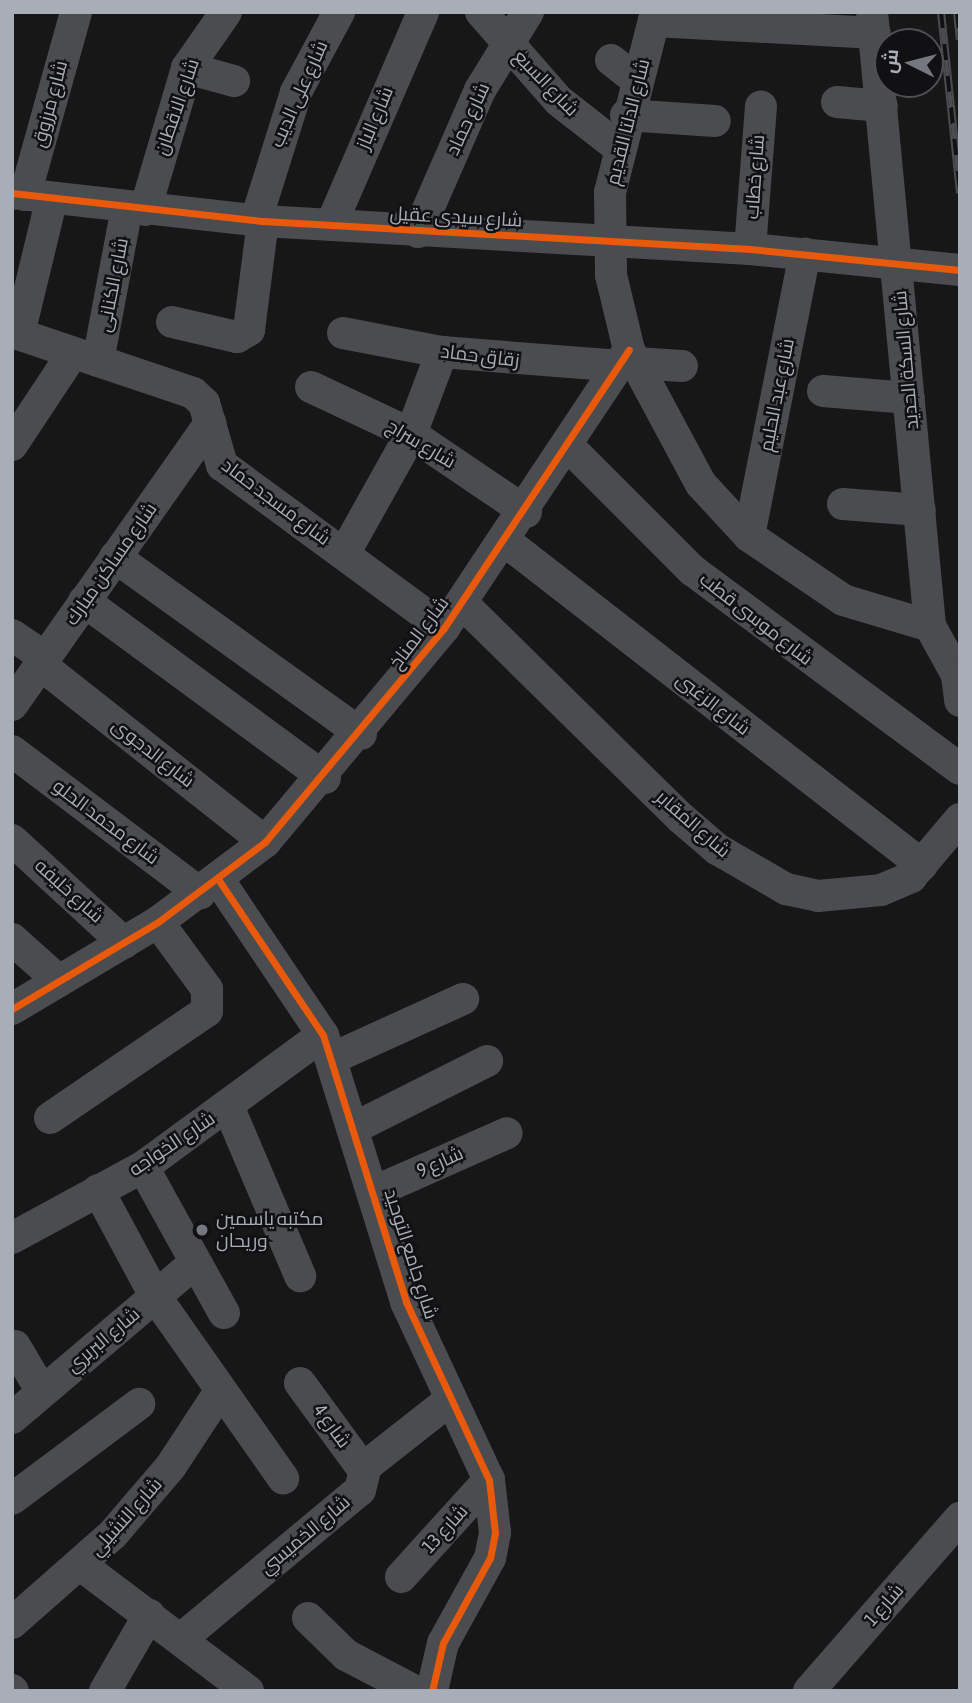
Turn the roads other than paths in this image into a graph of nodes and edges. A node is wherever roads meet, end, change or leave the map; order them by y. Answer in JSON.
{"nodes":[{"id":1,"x":76,"y":12,"type":"edge"},
{"id":2,"x":339,"y":12,"type":"edge"},
{"id":3,"x":423,"y":12,"type":"edge"},
{"id":4,"x":528,"y":12,"type":"edge"},
{"id":5,"x":655,"y":17,"type":"edge"},
{"id":6,"x":208,"y":20,"type":"edge"},
{"id":7,"x":491,"y":21,"type":"edge"},
{"id":8,"x":874,"y":22,"type":"edge"},
{"id":9,"x":611,"y":60,"type":"dead end"},
{"id":10,"x":187,"y":68,"type":"junction"},
{"id":11,"x":637,"y":80,"type":"junction"},
{"id":12,"x":234,"y":81,"type":"dead end"},
{"id":13,"x":837,"y":102,"type":"dead end"},
{"id":14,"x":761,"y":106,"type":"dead end"},
{"id":15,"x":882,"y":106,"type":"junction"},
{"id":16,"x":626,"y":115,"type":"junction"},
{"id":17,"x":715,"y":121,"type":"dead end"},
{"id":18,"x":618,"y":146,"type":"junction"},
{"id":19,"x":30,"y":196,"type":"edge"},
{"id":20,"x":136,"y":209,"type":"junction"},
{"id":21,"x":259,"y":220,"type":"junction"},
{"id":22,"x":331,"y":225,"type":"junction"},
{"id":23,"x":418,"y":232,"type":"junction"},
{"id":24,"x":609,"y":241,"type":"junction"},
{"id":25,"x":750,"y":248,"type":"junction"},
{"id":26,"x":805,"y":253,"type":"junction"},
{"id":27,"x":898,"y":263,"type":"junction"},
{"id":28,"x":960,"y":270,"type":"edge"},
{"id":29,"x":172,"y":322,"type":"dead end"},
{"id":30,"x":16,"y":333,"type":"edge"},
{"id":31,"x":343,"y":333,"type":"dead end"},
{"id":32,"x":442,"y":352,"type":"junction"},
{"id":33,"x":86,"y":357,"type":"junction"},
{"id":34,"x":628,"y":360,"type":"junction"},
{"id":35,"x":681,"y":366,"type":"dead end"},
{"id":36,"x":310,"y":387,"type":"dead end"},
{"id":37,"x":823,"y":391,"type":"dead end"},
{"id":38,"x":909,"y":398,"type":"junction"},
{"id":39,"x":210,"y":423,"type":"junction"},
{"id":40,"x":411,"y":434,"type":"junction"},
{"id":41,"x":12,"y":445,"type":"edge"},
{"id":42,"x":570,"y":448,"type":"junction"},
{"id":43,"x":843,"y":504,"type":"dead end"},
{"id":44,"x":920,"y":510,"type":"junction"},
{"id":45,"x":526,"y":512,"type":"junction"},
{"id":46,"x":749,"y":536,"type":"junction"},
{"id":47,"x":505,"y":541,"type":"junction"},
{"id":48,"x":344,"y":554,"type":"junction"},
{"id":49,"x":115,"y":557,"type":"junction"},
{"id":50,"x":85,"y":601,"type":"junction"},
{"id":51,"x":453,"y":615,"type":"junction"},
{"id":52,"x":930,"y":626,"type":"junction"},
{"id":53,"x":12,"y":635,"type":"edge"},
{"id":54,"x":43,"y":661,"type":"junction"},
{"id":55,"x":960,"y":701,"type":"edge"},
{"id":56,"x":12,"y":705,"type":"edge"},
{"id":57,"x":361,"y":734,"type":"junction"},
{"id":58,"x":12,"y":751,"type":"edge"},
{"id":59,"x":960,"y":769,"type":"edge"},
{"id":60,"x":325,"y":778,"type":"junction"},
{"id":61,"x":960,"y":819,"type":"edge"},
{"id":62,"x":12,"y":840,"type":"edge"},
{"id":63,"x":265,"y":842,"type":"junction"},
{"id":64,"x":922,"y":865,"type":"junction"},
{"id":65,"x":209,"y":886,"type":"junction"},
{"id":66,"x":158,"y":922,"type":"junction"},
{"id":67,"x":12,"y":939,"type":"edge"},
{"id":68,"x":124,"y":943,"type":"junction"},
{"id":69,"x":59,"y":981,"type":"junction"},
{"id":70,"x":463,"y":999,"type":"dead end"},
{"id":71,"x":12,"y":1009,"type":"edge"},
{"id":72,"x":328,"y":1046,"type":"junction"},
{"id":73,"x":487,"y":1061,"type":"dead end"},
{"id":74,"x":228,"y":1106,"type":"junction"},
{"id":75,"x":50,"y":1118,"type":"dead end"},
{"id":76,"x":354,"y":1128,"type":"junction"},
{"id":77,"x":507,"y":1133,"type":"dead end"},
{"id":78,"x":143,"y":1167,"type":"junction"},
{"id":79,"x":98,"y":1190,"type":"junction"},
{"id":80,"x":374,"y":1192,"type":"junction"},
{"id":81,"x":15,"y":1231,"type":"edge"},
{"id":82,"x":195,"y":1263,"type":"junction"},
{"id":83,"x":300,"y":1276,"type":"dead end"},
{"id":84,"x":155,"y":1296,"type":"junction"},
{"id":85,"x":224,"y":1313,"type":"dead end"},
{"id":86,"x":15,"y":1346,"type":"dead end"},
{"id":87,"x":300,"y":1383,"type":"dead end"},
{"id":88,"x":42,"y":1392,"type":"junction"},
{"id":89,"x":219,"y":1393,"type":"junction"},
{"id":90,"x":451,"y":1399,"type":"junction"},
{"id":91,"x":139,"y":1404,"type":"dead end"},
{"id":92,"x":12,"y":1418,"type":"edge"},
{"id":93,"x":363,"y":1469,"type":"junction"},
{"id":94,"x":284,"y":1478,"type":"dead end"},
{"id":95,"x":489,"y":1480,"type":"junction"},
{"id":96,"x":17,"y":1483,"type":"edge"},
{"id":97,"x":960,"y":1518,"type":"edge"},
{"id":98,"x":82,"y":1566,"type":"junction"},
{"id":99,"x":401,"y":1577,"type":"dead end"},
{"id":100,"x":149,"y":1615,"type":"junction"},
{"id":101,"x":308,"y":1618,"type":"dead end"},
{"id":102,"x":12,"y":1623,"type":"edge"},
{"id":103,"x":181,"y":1639,"type":"junction"},
{"id":104,"x":105,"y":1691,"type":"edge"},
{"id":105,"x":248,"y":1691,"type":"edge"},
{"id":106,"x":415,"y":1691,"type":"edge"},
{"id":107,"x":432,"y":1691,"type":"edge"},
{"id":108,"x":809,"y":1691,"type":"edge"}],
"edges":[{"from":1,"to":19,"type":"street","name":"شارع مرزوق"},
{"from":2,"to":21,"type":"street","name":"شارع على الديب"},
{"from":3,"to":22,"type":"street","name":"شارع الباز"},
{"from":4,"to":7,"type":"street","name":"شارع حماد"},
{"from":5,"to":8,"type":"street"},
{"from":5,"to":11,"type":"street","name":"شارع الدلتا القديم"},
{"from":6,"to":10,"type":"street","name":"شارع الاقطان"},
{"from":7,"to":18,"type":"street","name":"شارع السبع"},
{"from":7,"to":23,"type":"street","name":"شارع حماد"},
{"from":8,"to":15,"type":"street","name":"شارع السكة الحديد"},
{"from":9,"to":11,"type":"street"},
{"from":10,"to":12,"type":"street"},
{"from":10,"to":20,"type":"street","name":"شارع الاقطان"},
{"from":11,"to":16,"type":"street","name":"شارع الدلتا القديم"},
{"from":13,"to":15,"type":"street"},
{"from":14,"to":25,"type":"street","name":"شارع خطاب"},
{"from":15,"to":27,"type":"street","name":"شارع السكة الحديد"},
{"from":16,"to":17,"type":"street"},
{"from":16,"to":18,"type":"street","name":"شارع الدلتا القديم"},
{"from":18,"to":24,"type":"street","name":"شارع الدلتا القديم"},
{"from":19,"to":20,"type":"street","name":"شارع سيدى عقيل"},
{"from":19,"to":30,"type":"street","name":"شارع مرزوق"},
{"from":20,"to":21,"type":"street","name":"شارع سيدى عقيل"},
{"from":20,"to":33,"type":"street","name":"شارع الكنانى"},
{"from":21,"to":22,"type":"street","name":"شارع سيدى عقيل"},
{"from":21,"to":29,"type":"street","name":"شارع على الديب"},
{"from":22,"to":23,"type":"street","name":"شارع سيدى عقيل"},
{"from":23,"to":24,"type":"street","name":"شارع سيدى عقيل"},
{"from":24,"to":25,"type":"street","name":"شارع سيدى عقيل"},
{"from":24,"to":34,"type":"street","name":"شارع الدلتا القديم"},
{"from":25,"to":26,"type":"street","name":"شارع سيدى عقيل"},
{"from":26,"to":27,"type":"street","name":"شارع سيدى عقيل"},
{"from":26,"to":46,"type":"street","name":"شارع عبد الحليم"},
{"from":27,"to":28,"type":"street","name":"شارع سيدى عقيل"},
{"from":27,"to":38,"type":"street","name":"شارع السكة الحديد"},
{"from":30,"to":33,"type":"street","name":"شارع مسجد حماد"},
{"from":31,"to":32,"type":"street","name":"زقاق حماد"},
{"from":32,"to":34,"type":"street","name":"زقاق حماد"},
{"from":32,"to":40,"type":"street"},
{"from":33,"to":39,"type":"street","name":"شارع مسجد حماد"},
{"from":33,"to":41,"type":"street"},
{"from":34,"to":35,"type":"street","name":"زقاق حماد"},
{"from":34,"to":42,"type":"street","name":"شارع المناخ"},
{"from":34,"to":46,"type":"street","name":"شارع الدلتا القديم"},
{"from":36,"to":40,"type":"street","name":"شارع سراج"},
{"from":37,"to":38,"type":"street"},
{"from":38,"to":44,"type":"street","name":"شارع السكة الحديد"},
{"from":39,"to":48,"type":"street","name":"شارع مسجد حماد"},
{"from":39,"to":49,"type":"street","name":"شارع مساكن مبارك"},
{"from":40,"to":45,"type":"street","name":"شارع سراج"},
{"from":40,"to":48,"type":"street"},
{"from":42,"to":45,"type":"street","name":"شارع المناخ"},
{"from":42,"to":59,"type":"street","name":"شارع موسى قطب"},
{"from":43,"to":44,"type":"street"},
{"from":44,"to":52,"type":"street","name":"شارع السكة الحديد"},
{"from":45,"to":47,"type":"street","name":"شارع المناخ"},
{"from":46,"to":52,"type":"street","name":"شارع الدلتا القديم"},
{"from":47,"to":51,"type":"street","name":"شارع المناخ"},
{"from":47,"to":64,"type":"street","name":"شارع الزغبى"},
{"from":48,"to":51,"type":"street","name":"شارع مسجد حماد"},
{"from":49,"to":50,"type":"street","name":"شارع مساكن مبارك"},
{"from":49,"to":57,"type":"street"},
{"from":50,"to":54,"type":"street","name":"شارع مساكن مبارك"},
{"from":50,"to":60,"type":"street"},
{"from":51,"to":57,"type":"street","name":"شارع المناخ"},
{"from":51,"to":64,"type":"street","name":"شارع المقابر"},
{"from":52,"to":55,"type":"street","name":"شارع السكة الحديد"},
{"from":53,"to":54,"type":"street","name":"شارع الدجوى"},
{"from":54,"to":56,"type":"street","name":"شارع مساكن مبارك"},
{"from":54,"to":63,"type":"street","name":"شارع الدجوى"},
{"from":57,"to":60,"type":"street","name":"شارع المناخ"},
{"from":58,"to":65,"type":"street","name":"شارع محمد الحلو"},
{"from":60,"to":63,"type":"street","name":"شارع المناخ"},
{"from":61,"to":64,"type":"street","name":"شارع المقابر"},
{"from":62,"to":68,"type":"street","name":"شارع خليفه"},
{"from":63,"to":65,"type":"street","name":"شارع المناخ"},
{"from":65,"to":66,"type":"street","name":"شارع المناخ"},
{"from":65,"to":72,"type":"street","name":"شارع جامع التوحيد"},
{"from":66,"to":68,"type":"street","name":"شارع المناخ"},
{"from":66,"to":75,"type":"street"},
{"from":67,"to":69,"type":"street"},
{"from":68,"to":69,"type":"street","name":"شارع المناخ"},
{"from":69,"to":71,"type":"street","name":"شارع المناخ"},
{"from":70,"to":72,"type":"street","name":"شارع الخواجه"},
{"from":72,"to":74,"type":"street","name":"شارع الخواجه"},
{"from":72,"to":76,"type":"street","name":"شارع جامع التوحيد"},
{"from":73,"to":76,"type":"street"},
{"from":74,"to":78,"type":"street","name":"شارع الخواجه"},
{"from":74,"to":83,"type":"street"},
{"from":76,"to":80,"type":"street","name":"شارع جامع التوحيد"},
{"from":77,"to":80,"type":"street","name":"شارع 9"},
{"from":78,"to":79,"type":"street","name":"شارع الخواجه"},
{"from":78,"to":82,"type":"street"},
{"from":79,"to":81,"type":"street","name":"شارع الخواجه"},
{"from":79,"to":84,"type":"street"},
{"from":80,"to":90,"type":"street","name":"شارع جامع التوحيد"},
{"from":82,"to":84,"type":"street","name":"شارع البربري"},
{"from":82,"to":85,"type":"street"},
{"from":84,"to":88,"type":"street","name":"شارع البربري"},
{"from":84,"to":89,"type":"street"},
{"from":86,"to":88,"type":"street"},
{"from":87,"to":93,"type":"street","name":"شارع 4"},
{"from":88,"to":92,"type":"street","name":"شارع البربري"},
{"from":89,"to":94,"type":"street"},
{"from":89,"to":98,"type":"street","name":"شارع النشيلي"},
{"from":90,"to":93,"type":"street","name":"شارع الخميسي"},
{"from":90,"to":95,"type":"street","name":"شارع جامع التوحيد"},
{"from":91,"to":96,"type":"street"},
{"from":93,"to":103,"type":"street","name":"شارع الخميسي"},
{"from":95,"to":99,"type":"street","name":"شارع 13"},
{"from":95,"to":107,"type":"street","name":"شارع جامع التوحيد"},
{"from":97,"to":108,"type":"street","name":"شارع 1"},
{"from":98,"to":100,"type":"street"},
{"from":98,"to":102,"type":"street","name":"شارع النشيلي"},
{"from":100,"to":103,"type":"street"},
{"from":100,"to":104,"type":"street"},
{"from":101,"to":106,"type":"street"},
{"from":103,"to":105,"type":"street"}]}
